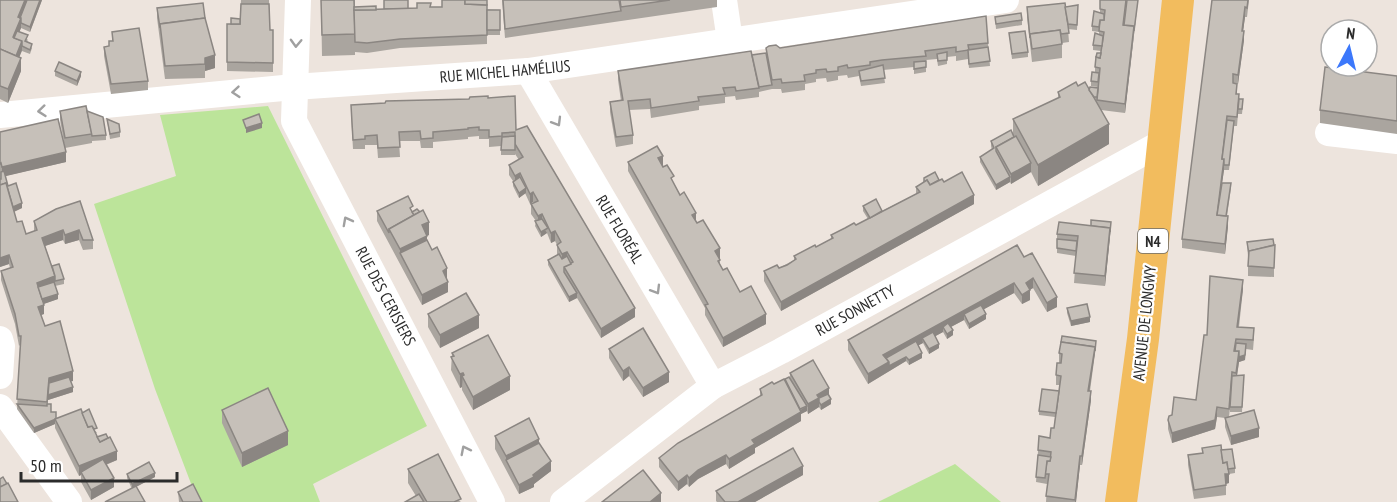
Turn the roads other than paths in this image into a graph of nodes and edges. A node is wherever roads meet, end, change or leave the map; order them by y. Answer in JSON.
{"nodes":[{"id":1,"x":298,"y":0,"type":"edge"},
{"id":2,"x":724,"y":0,"type":"edge"},
{"id":3,"x":1006,"y":0,"type":"edge"},
{"id":4,"x":1178,"y":0,"type":"edge"},
{"id":5,"x":730,"y":42,"type":"junction"},
{"id":6,"x":528,"y":71,"type":"junction"},
{"id":7,"x":294,"y":87,"type":"junction"},
{"id":8,"x":0,"y":115,"type":"edge"},
{"id":9,"x":1328,"y":133,"type":"dead end"},
{"id":10,"x":1397,"y":141,"type":"edge"},
{"id":11,"x":1162,"y":142,"type":"junction"},
{"id":12,"x":0,"y":339,"type":"edge"},
{"id":13,"x":0,"y":376,"type":"edge"},
{"id":14,"x":713,"y":386,"type":"junction"},
{"id":15,"x":0,"y":407,"type":"edge"},
{"id":16,"x":69,"y":502,"type":"edge"},
{"id":17,"x":492,"y":502,"type":"edge"},
{"id":18,"x":563,"y":502,"type":"edge"},
{"id":19,"x":1121,"y":502,"type":"edge"}],
"edges":[{"from":1,"to":7,"type":"street","name":"RUE DES CERISIERS","one_way":true},
{"from":2,"to":5,"type":"street"},
{"from":3,"to":5,"type":"street","name":"RUE MICHEL HAMÉLIUS"},
{"from":4,"to":11,"type":"main road","name":"AVENUE DE LONGWY","number":"N4"},
{"from":5,"to":6,"type":"street","name":"RUE MICHEL HAMÉLIUS"},
{"from":6,"to":7,"type":"street","name":"RUE MICHEL HAMÉLIUS"},
{"from":6,"to":14,"type":"street","name":"RUE FLORÉAL","one_way":true},
{"from":7,"to":8,"type":"street","name":"RUE MICHEL HAMÉLIUS","one_way":true},
{"from":17,"to":7,"type":"street","name":"RUE DES CERISIERS","one_way":true},
{"from":9,"to":10,"type":"street"},
{"from":11,"to":14,"type":"street","name":"RUE SONNETTY"},
{"from":11,"to":19,"type":"main road","name":"AVENUE DE LONGWY","number":"N4"},
{"from":12,"to":13,"type":"street"},
{"from":14,"to":18,"type":"street","name":"RUE SONNETTY"},
{"from":15,"to":16,"type":"street"}]}
